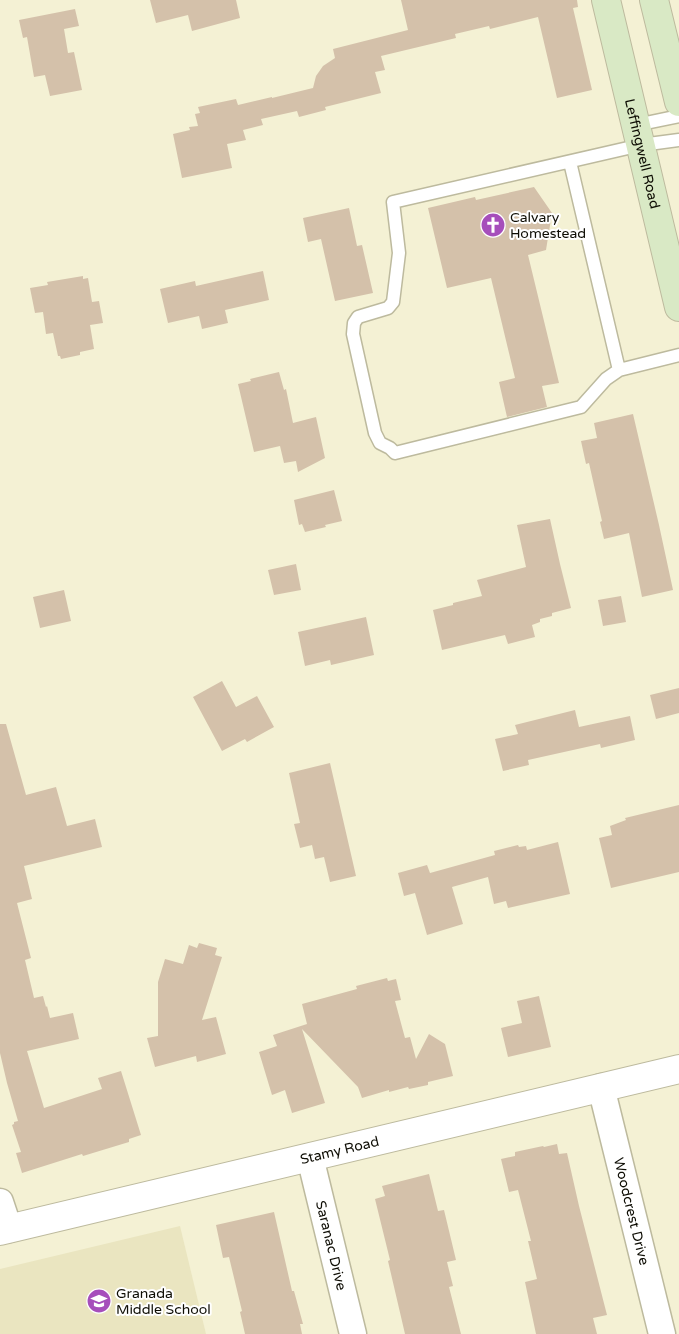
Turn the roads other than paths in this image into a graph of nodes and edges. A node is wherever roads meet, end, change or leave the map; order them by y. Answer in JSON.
{"nodes":[{"id":1,"x":606,"y":0,"type":"edge"},
{"id":2,"x":654,"y":0,"type":"edge"},
{"id":3,"x":679,"y":102,"type":"edge"},
{"id":4,"x":679,"y":116,"type":"edge"},
{"id":5,"x":638,"y":135,"type":"junction"},
{"id":6,"x":679,"y":140,"type":"edge"},
{"id":7,"x":570,"y":162,"type":"junction"},
{"id":8,"x":679,"y":307,"type":"edge"},
{"id":9,"x":679,"y":355,"type":"edge"},
{"id":10,"x":620,"y":370,"type":"junction"},
{"id":11,"x":679,"y":1069,"type":"edge"},
{"id":12,"x":601,"y":1088,"type":"junction"},
{"id":13,"x":310,"y":1157,"type":"junction"},
{"id":14,"x":0,"y":1202,"type":"edge"},
{"id":15,"x":4,"y":1230,"type":"edge"},
{"id":16,"x":353,"y":1334,"type":"edge"},
{"id":17,"x":662,"y":1334,"type":"edge"}],
"edges":[{"from":1,"to":5,"type":"main road","name":"Leffingwell Road"},
{"from":2,"to":3,"type":"main road"},
{"from":4,"to":5,"type":"lane"},
{"from":5,"to":6,"type":"lane"},
{"from":5,"to":7,"type":"lane"},
{"from":5,"to":8,"type":"main road","name":"Leffingwell Road"},
{"from":7,"to":10,"type":"lane"},
{"from":7,"to":10,"type":"lane"},
{"from":9,"to":10,"type":"lane"},
{"from":11,"to":12,"type":"street","name":"Stamy Road"},
{"from":12,"to":13,"type":"street","name":"Stamy Road"},
{"from":12,"to":17,"type":"street","name":"Woodcrest Drive"},
{"from":13,"to":15,"type":"street","name":"Stamy Road"},
{"from":13,"to":16,"type":"street","name":"Saranac Drive"},
{"from":14,"to":15,"type":"street"}]}
